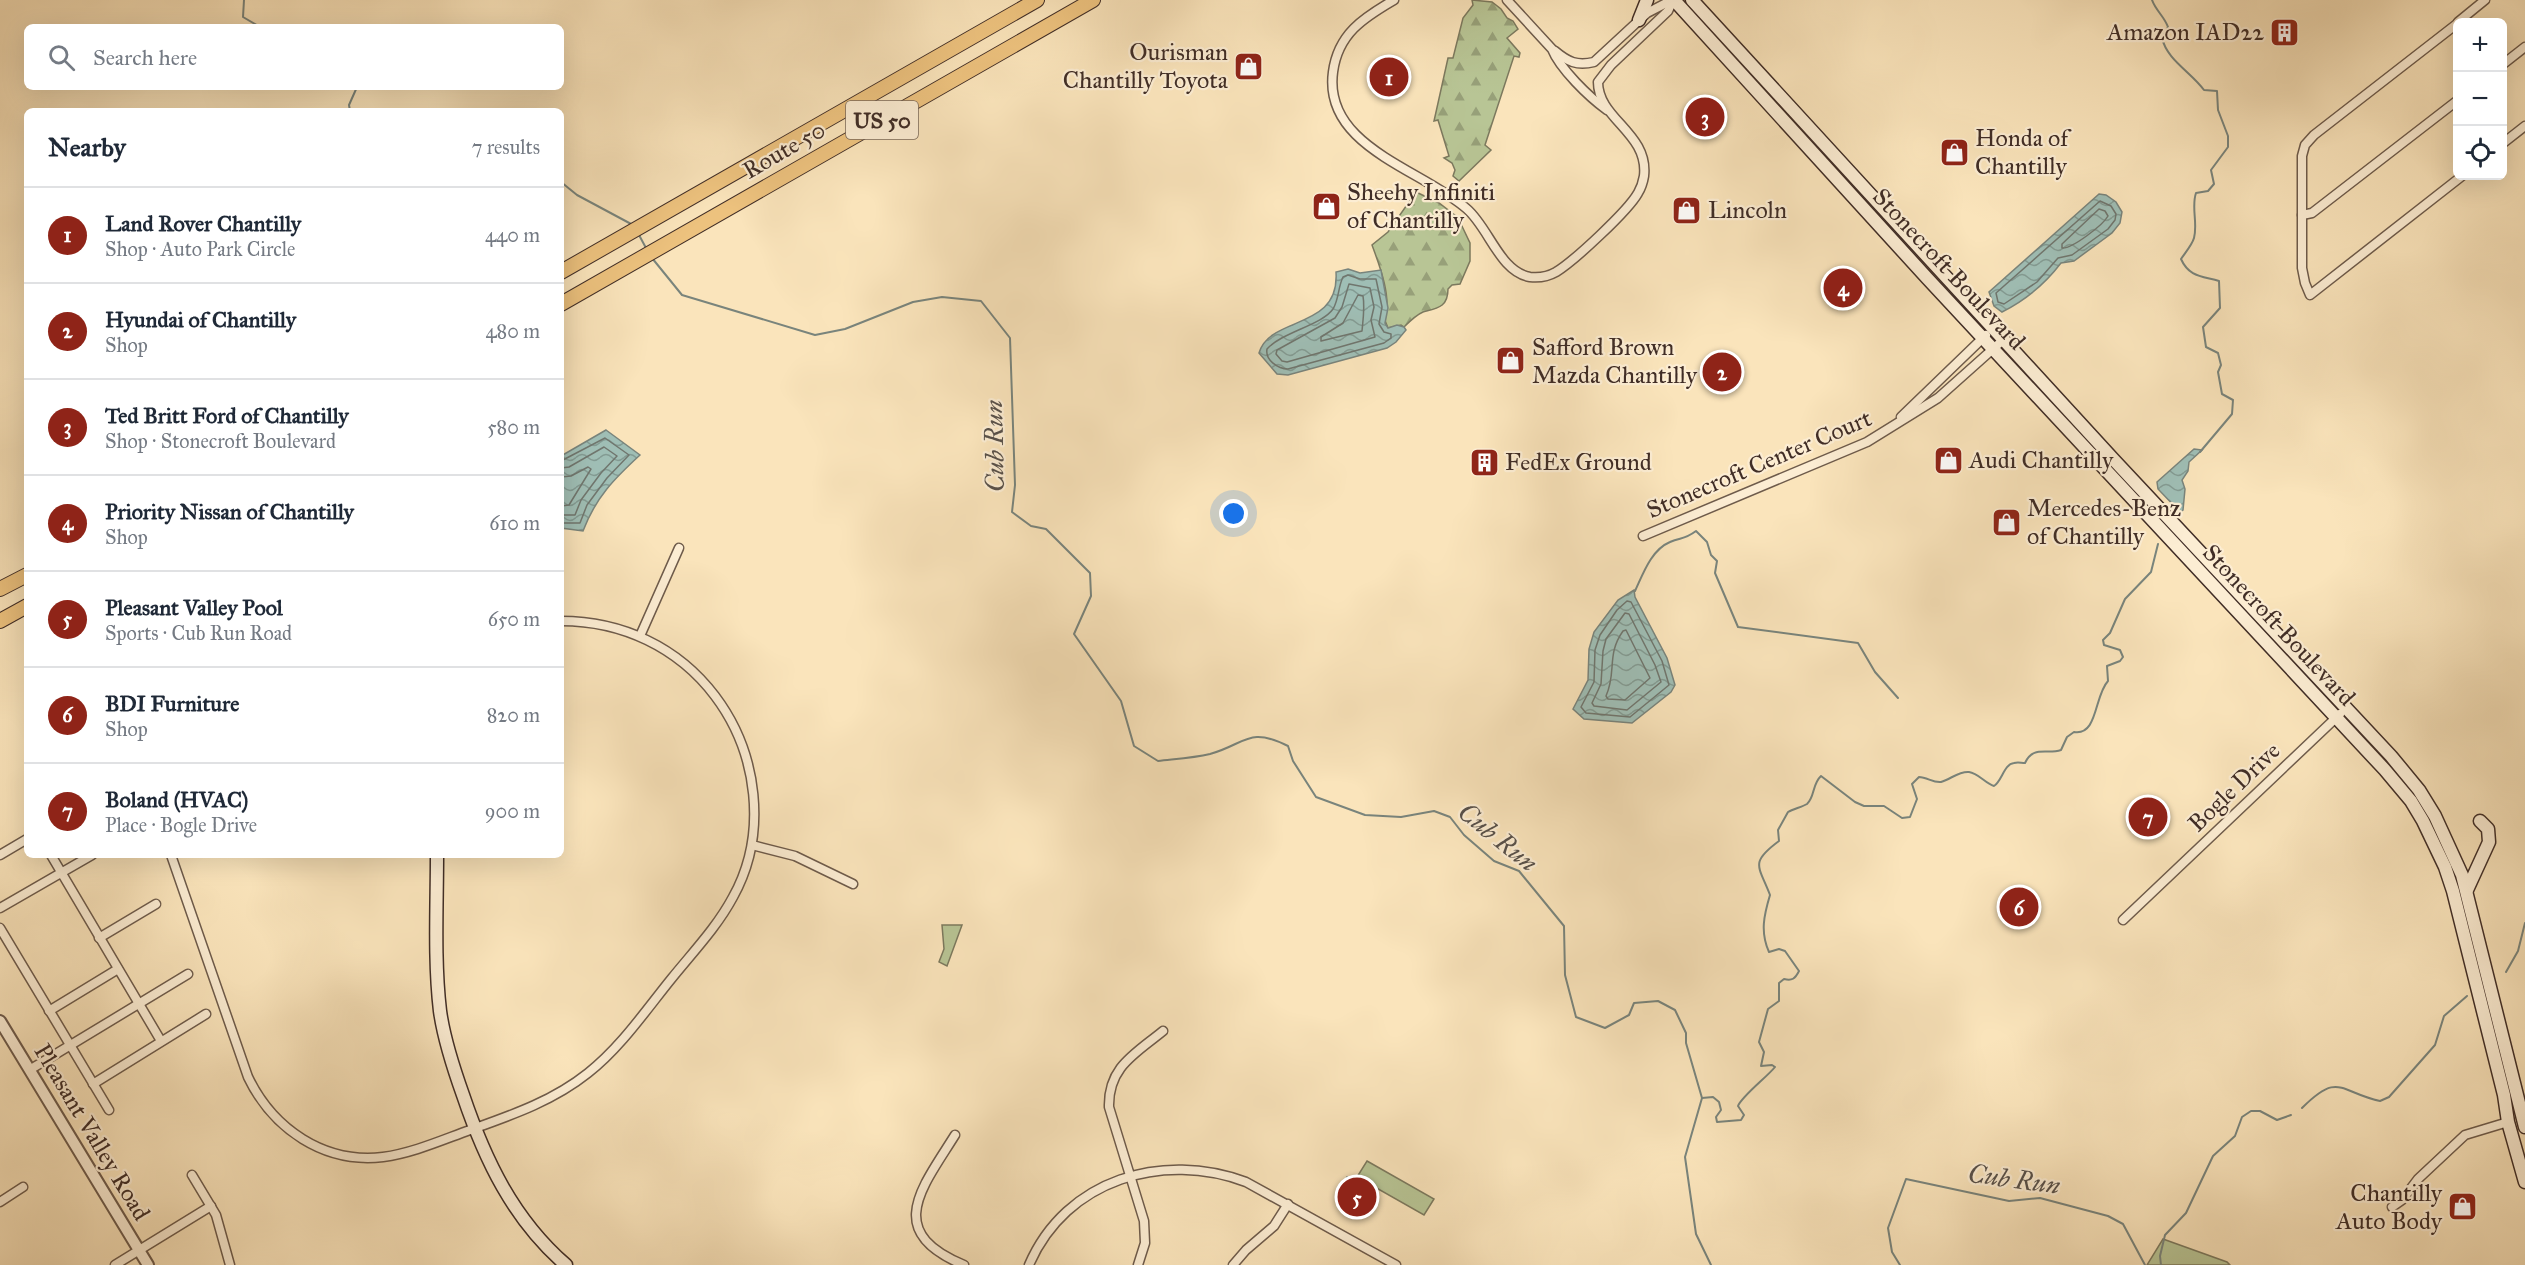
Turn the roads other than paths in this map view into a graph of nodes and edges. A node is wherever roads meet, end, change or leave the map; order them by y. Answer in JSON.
{"nodes":[{"id":1,"x":1037,"y":0,"type":"edge"},
{"id":2,"x":1093,"y":0,"type":"edge"},
{"id":3,"x":1394,"y":0,"type":"edge"},
{"id":4,"x":1507,"y":0,"type":"edge"},
{"id":5,"x":1647,"y":0,"type":"edge"},
{"id":6,"x":1673,"y":0,"type":"edge"},
{"id":7,"x":1692,"y":0,"type":"edge"},
{"id":8,"x":2485,"y":0,"type":"edge"},
{"id":9,"x":2464,"y":18,"type":"edge"},
{"id":10,"x":1639,"y":20,"type":"junction"},
{"id":11,"x":2453,"y":27,"type":"edge"},
{"id":12,"x":2525,"y":47,"type":"edge"},
{"id":13,"x":1552,"y":49,"type":"junction"},
{"id":14,"x":2507,"y":61,"type":"edge"},
{"id":15,"x":2453,"y":103,"type":"edge"},
{"id":16,"x":1614,"y":115,"type":"junction"},
{"id":17,"x":2525,"y":126,"type":"edge"},
{"id":18,"x":2507,"y":140,"type":"edge"},
{"id":19,"x":2457,"y":180,"type":"edge"},
{"id":20,"x":2302,"y":215,"type":"junction"},
{"id":21,"x":564,"y":270,"type":"edge"},
{"id":22,"x":564,"y":302,"type":"edge"},
{"id":23,"x":1993,"y":328,"type":"junction"},
{"id":24,"x":1983,"y":338,"type":"junction"},
{"id":25,"x":2003,"y":340,"type":"junction"},
{"id":26,"x":1994,"y":349,"type":"junction"},
{"id":27,"x":1890,"y":428,"type":"junction"},
{"id":28,"x":1643,"y":536,"type":"dead end"},
{"id":29,"x":679,"y":548,"type":"dead end"},
{"id":30,"x":24,"y":577,"type":"edge"},
{"id":31,"x":0,"y":590,"type":"edge"},
{"id":32,"x":24,"y":608,"type":"edge"},
{"id":33,"x":0,"y":621,"type":"edge"},
{"id":34,"x":564,"y":621,"type":"edge"},
{"id":35,"x":640,"y":636,"type":"junction"},
{"id":36,"x":2347,"y":708,"type":"junction"},
{"id":37,"x":2336,"y":717,"type":"junction"},
{"id":38,"x":2481,"y":820,"type":"dead end"},
{"id":39,"x":24,"y":841,"type":"edge"},
{"id":40,"x":752,"y":845,"type":"junction"},
{"id":41,"x":0,"y":855,"type":"edge"},
{"id":42,"x":53,"y":858,"type":"edge"},
{"id":43,"x":87,"y":858,"type":"edge"},
{"id":44,"x":172,"y":858,"type":"edge"},
{"id":45,"x":437,"y":858,"type":"edge"},
{"id":46,"x":62,"y":872,"type":"junction"},
{"id":47,"x":853,"y":884,"type":"dead end"},
{"id":48,"x":2468,"y":890,"type":"junction"},
{"id":49,"x":156,"y":904,"type":"dead end"},
{"id":50,"x":0,"y":908,"type":"edge"},
{"id":51,"x":2123,"y":920,"type":"dead end"},
{"id":52,"x":0,"y":928,"type":"edge"},
{"id":53,"x":99,"y":938,"type":"junction"},
{"id":54,"x":118,"y":969,"type":"junction"},
{"id":55,"x":188,"y":974,"type":"dead end"},
{"id":56,"x":139,"y":1004,"type":"junction"},
{"id":57,"x":49,"y":1011,"type":"junction"},
{"id":58,"x":206,"y":1014,"type":"dead end"},
{"id":59,"x":0,"y":1020,"type":"edge"},
{"id":60,"x":1162,"y":1030,"type":"dead end"},
{"id":61,"x":161,"y":1041,"type":"junction"},
{"id":62,"x":70,"y":1047,"type":"junction"},
{"id":63,"x":31,"y":1069,"type":"junction"},
{"id":64,"x":93,"y":1084,"type":"junction"},
{"id":65,"x":109,"y":1110,"type":"dead end"},
{"id":66,"x":2508,"y":1122,"type":"junction"},
{"id":67,"x":2524,"y":1122,"type":"edge"},
{"id":68,"x":475,"y":1128,"type":"junction"},
{"id":69,"x":955,"y":1135,"type":"dead end"},
{"id":70,"x":192,"y":1175,"type":"dead end"},
{"id":71,"x":1131,"y":1176,"type":"junction"},
{"id":72,"x":2525,"y":1182,"type":"edge"},
{"id":73,"x":23,"y":1187,"type":"dead end"},
{"id":74,"x":0,"y":1202,"type":"edge"},
{"id":75,"x":1288,"y":1204,"type":"junction"},
{"id":76,"x":212,"y":1206,"type":"junction"},
{"id":77,"x":2392,"y":1207,"type":"dead end"},
{"id":78,"x":139,"y":1250,"type":"junction"},
{"id":79,"x":1385,"y":1262,"type":"edge"},
{"id":80,"x":115,"y":1265,"type":"edge"},
{"id":81,"x":148,"y":1265,"type":"edge"},
{"id":82,"x":230,"y":1265,"type":"edge"},
{"id":83,"x":566,"y":1265,"type":"edge"},
{"id":84,"x":964,"y":1265,"type":"edge"},
{"id":85,"x":1029,"y":1265,"type":"edge"},
{"id":86,"x":1138,"y":1265,"type":"edge"},
{"id":87,"x":1233,"y":1265,"type":"edge"},
{"id":88,"x":1396,"y":1265,"type":"edge"}],
"edges":[{"from":1,"to":21,"type":"highway","name":"Route 50","number":"US 50"},
{"from":2,"to":22,"type":"highway","name":"Route 50","number":"US 50"},
{"from":3,"to":16,"type":"street"},
{"from":4,"to":13,"type":"street"},
{"from":5,"to":10,"type":"main road"},
{"from":6,"to":10,"type":"street"},
{"from":6,"to":16,"type":"street"},
{"from":6,"to":24,"type":"main road","name":"Stonecroft Boulevard"},
{"from":7,"to":23,"type":"main road","name":"Stonecroft Boulevard"},
{"from":8,"to":9,"type":"street"},
{"from":10,"to":13,"type":"street"},
{"from":11,"to":20,"type":"street"},
{"from":12,"to":14,"type":"street"},
{"from":13,"to":16,"type":"street"},
{"from":15,"to":20,"type":"street"},
{"from":17,"to":18,"type":"street"},
{"from":19,"to":20,"type":"street"},
{"from":23,"to":24,"type":"street","name":"Stonecroft Center Court"},
{"from":23,"to":25,"type":"main road","name":"Stonecroft Boulevard"},
{"from":24,"to":26,"type":"main road","name":"Stonecroft Boulevard"},
{"from":24,"to":27,"type":"street","name":"Stonecroft Center Court"},
{"from":25,"to":26,"type":"street","name":"Stonecroft Center Court"},
{"from":25,"to":36,"type":"main road","name":"Stonecroft Boulevard"},
{"from":26,"to":27,"type":"street","name":"Stonecroft Center Court"},
{"from":26,"to":37,"type":"main road","name":"Stonecroft Boulevard"},
{"from":27,"to":28,"type":"street","name":"Stonecroft Center Court"},
{"from":29,"to":35,"type":"street"},
{"from":30,"to":31,"type":"highway"},
{"from":32,"to":33,"type":"highway"},
{"from":34,"to":35,"type":"street"},
{"from":35,"to":40,"type":"street"},
{"from":36,"to":37,"type":"street","name":"Bogle Drive"},
{"from":36,"to":48,"type":"main road","name":"Stonecroft Boulevard"},
{"from":37,"to":51,"type":"street","name":"Bogle Drive"},
{"from":37,"to":66,"type":"main road","name":"Stonecroft Boulevard"},
{"from":38,"to":48,"type":"main road"},
{"from":39,"to":41,"type":"street"},
{"from":40,"to":47,"type":"street"},
{"from":40,"to":68,"type":"street"},
{"from":42,"to":46,"type":"street"},
{"from":43,"to":46,"type":"street"},
{"from":44,"to":68,"type":"street"},
{"from":45,"to":68,"type":"main road"},
{"from":46,"to":50,"type":"street"},
{"from":46,"to":53,"type":"street"},
{"from":48,"to":67,"type":"main road","name":"Stonecroft Boulevard"},
{"from":49,"to":53,"type":"street"},
{"from":52,"to":57,"type":"street"},
{"from":53,"to":54,"type":"street"},
{"from":54,"to":56,"type":"street"},
{"from":54,"to":57,"type":"street"},
{"from":55,"to":56,"type":"street"},
{"from":56,"to":61,"type":"street"},
{"from":56,"to":62,"type":"street"},
{"from":57,"to":62,"type":"street"},
{"from":58,"to":61,"type":"street"},
{"from":59,"to":63,"type":"street","name":"Pleasant Valley Road"},
{"from":60,"to":71,"type":"street"},
{"from":61,"to":64,"type":"street"},
{"from":62,"to":63,"type":"street"},
{"from":62,"to":64,"type":"street"},
{"from":63,"to":78,"type":"street","name":"Pleasant Valley Road"},
{"from":64,"to":65,"type":"street"},
{"from":66,"to":67,"type":"main road"},
{"from":66,"to":72,"type":"main road","name":"Stonecroft Boulevard"},
{"from":66,"to":77,"type":"street"},
{"from":68,"to":83,"type":"main road"},
{"from":69,"to":84,"type":"street"},
{"from":70,"to":76,"type":"street"},
{"from":71,"to":75,"type":"street"},
{"from":71,"to":85,"type":"street"},
{"from":71,"to":86,"type":"street"},
{"from":73,"to":74,"type":"street"},
{"from":75,"to":79,"type":"street"},
{"from":75,"to":87,"type":"street"},
{"from":76,"to":78,"type":"street"},
{"from":76,"to":82,"type":"street"},
{"from":78,"to":80,"type":"street"},
{"from":78,"to":81,"type":"street","name":"Pleasant Valley Road"},
{"from":79,"to":88,"type":"street"}]}
